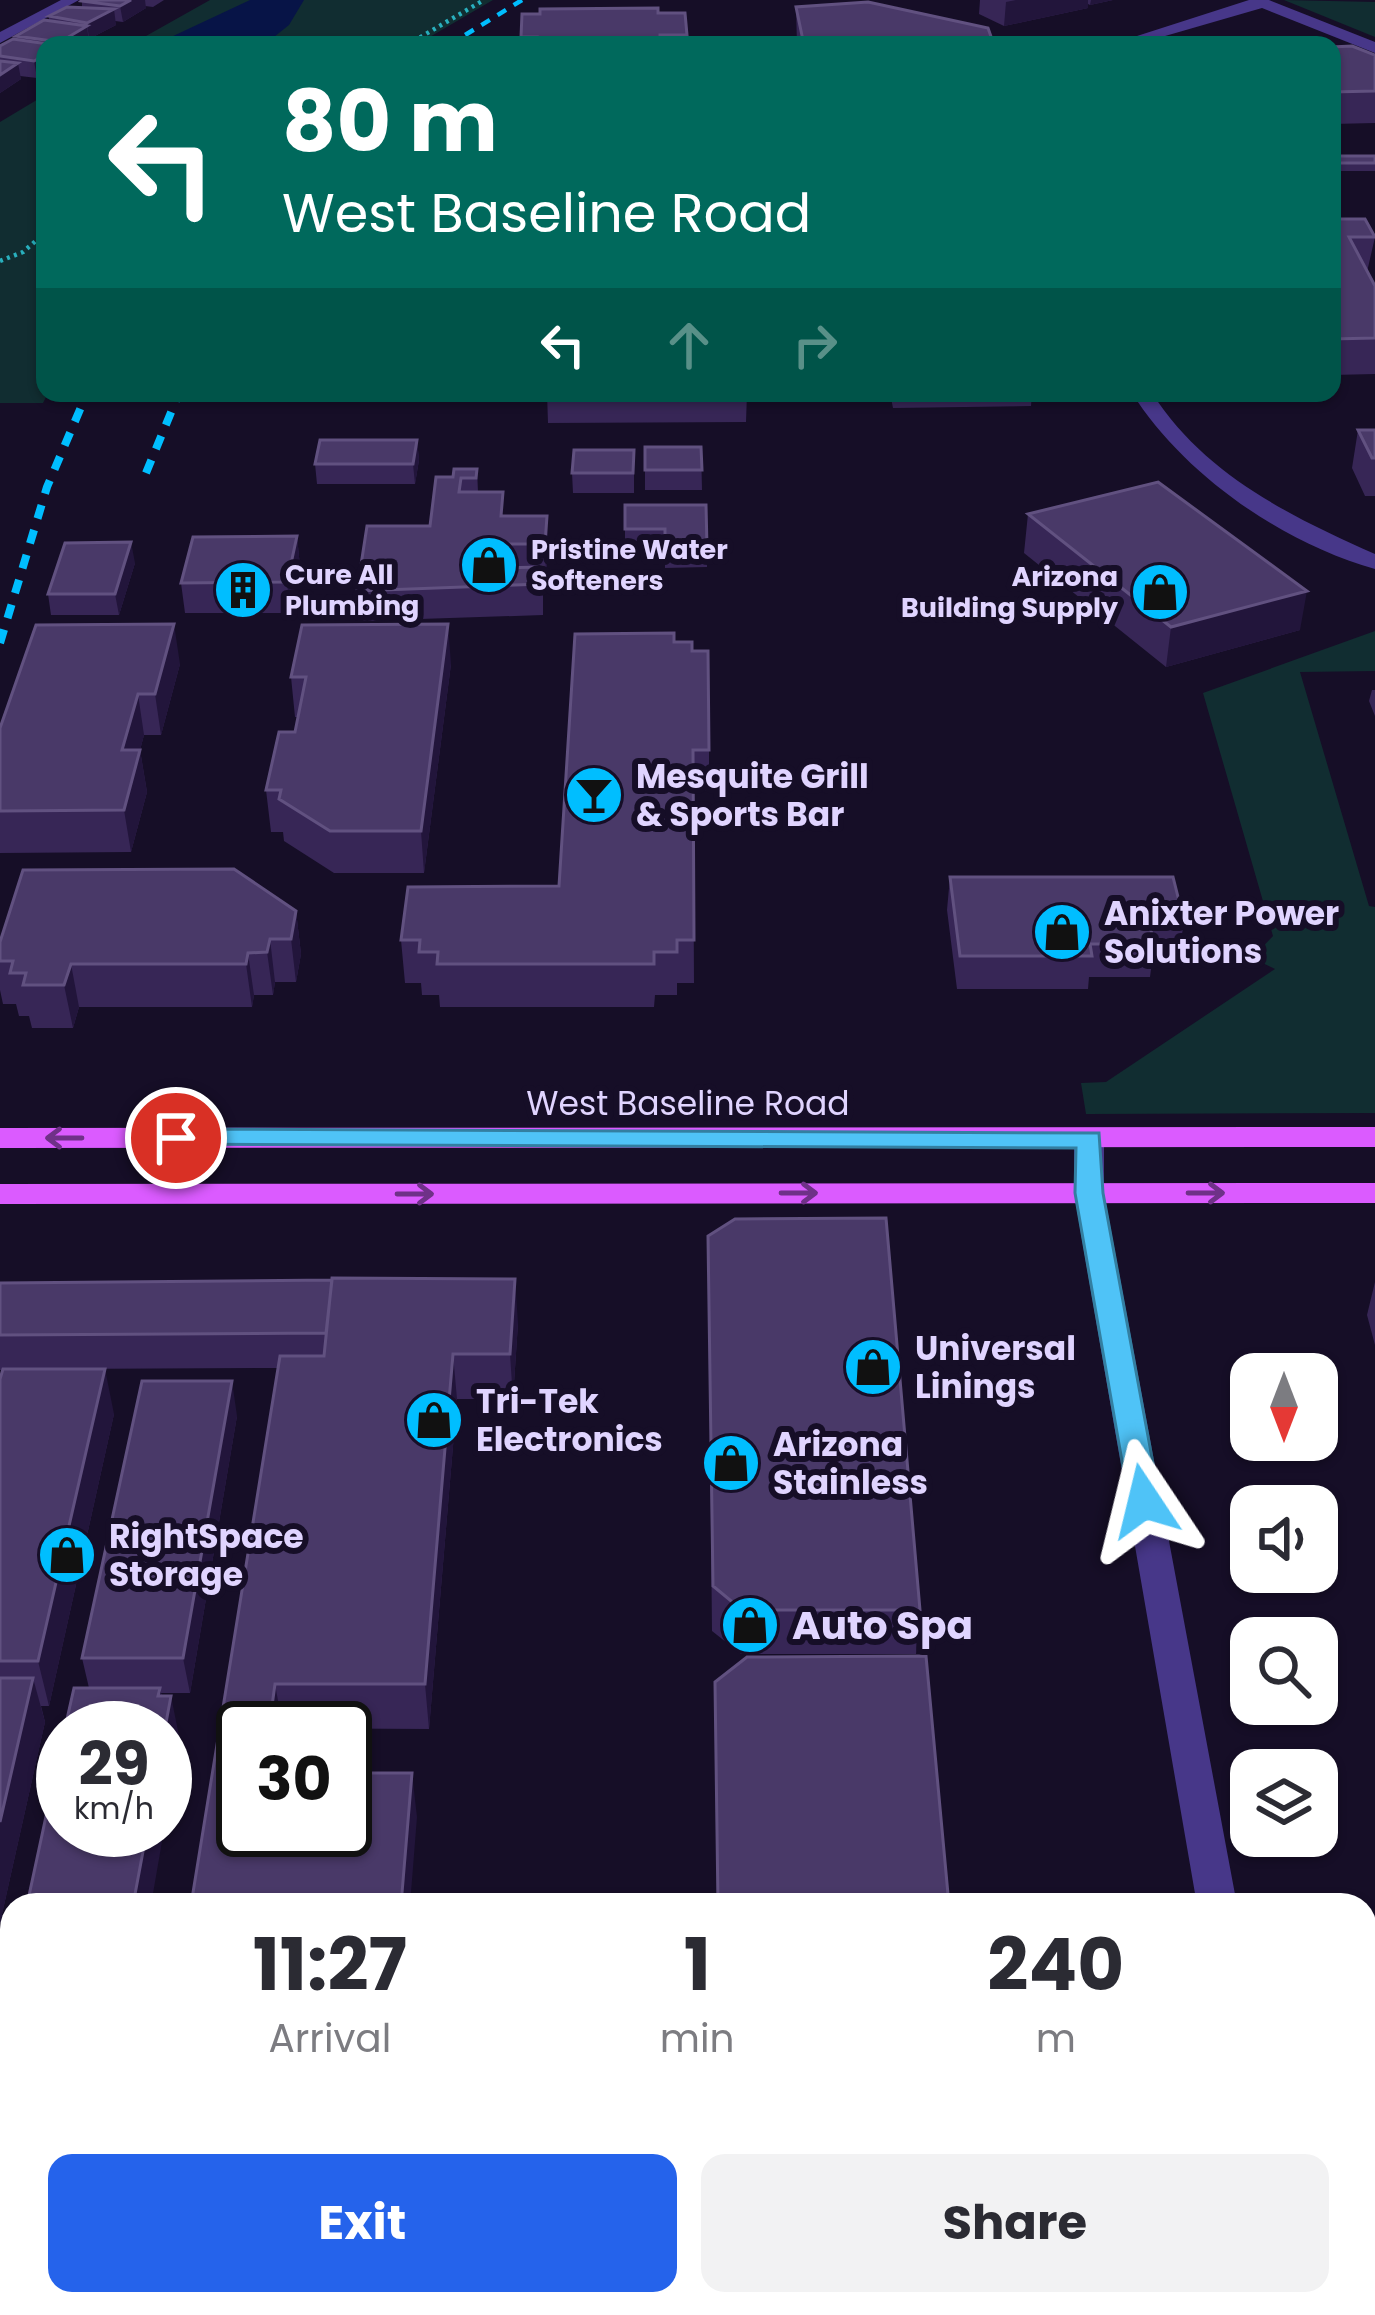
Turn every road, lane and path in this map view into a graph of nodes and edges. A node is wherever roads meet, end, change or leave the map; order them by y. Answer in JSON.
{"nodes":[{"id":1,"x":71,"y":0,"type":"edge"},
{"id":2,"x":484,"y":0,"type":"edge"},
{"id":3,"x":1258,"y":1,"type":"edge"},
{"id":4,"x":422,"y":36,"type":"edge"},
{"id":5,"x":1146,"y":36,"type":"edge"},
{"id":6,"x":0,"y":38,"type":"edge"},
{"id":7,"x":1375,"y":48,"type":"edge"},
{"id":8,"x":36,"y":241,"type":"edge"},
{"id":9,"x":0,"y":260,"type":"edge"},
{"id":10,"x":1149,"y":402,"type":"edge"},
{"id":11,"x":1375,"y":562,"type":"edge"},
{"id":12,"x":1375,"y":1137,"type":"edge"},
{"id":13,"x":0,"y":1138,"type":"edge"},
{"id":14,"x":307,"y":1138,"type":"junction"},
{"id":15,"x":1090,"y":1139,"type":"junction"},
{"id":16,"x":1089,"y":1193,"type":"junction"},
{"id":17,"x":1375,"y":1193,"type":"edge"},
{"id":18,"x":0,"y":1194,"type":"edge"},
{"id":19,"x":298,"y":1194,"type":"junction"},
{"id":20,"x":1214,"y":1893,"type":"edge"}],
"edges":[{"from":1,"to":6,"type":"street"},
{"from":2,"to":4,"type":"path"},
{"from":3,"to":5,"type":"street"},
{"from":3,"to":7,"type":"street"},
{"from":8,"to":9,"type":"path"},
{"from":10,"to":11,"type":"street"},
{"from":12,"to":15,"type":"main road","name":"West Baseline Road"},
{"from":14,"to":13,"type":"main road","name":"West Baseline Road","one_way":true},
{"from":14,"to":15,"type":"main road","name":"West Baseline Road"},
{"from":14,"to":19,"type":"main road"},
{"from":15,"to":16,"type":"street"},
{"from":16,"to":17,"type":"main road","one_way":true},
{"from":19,"to":16,"type":"main road","one_way":true},
{"from":16,"to":20,"type":"street"},
{"from":18,"to":19,"type":"main road"}]}
